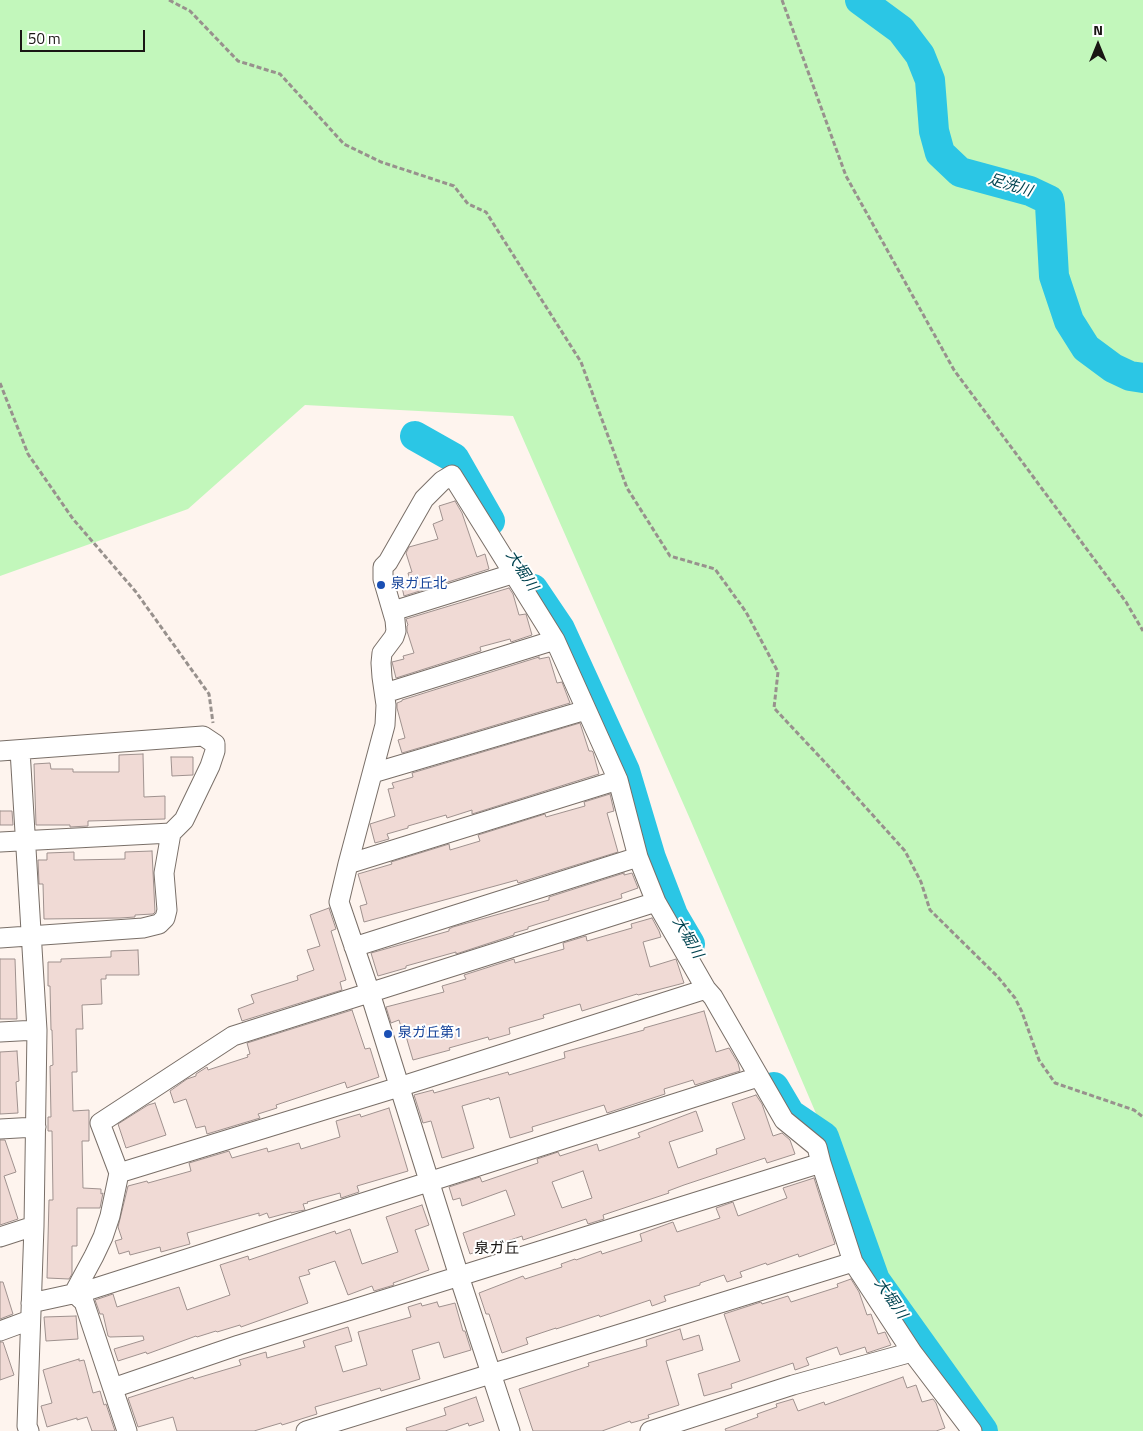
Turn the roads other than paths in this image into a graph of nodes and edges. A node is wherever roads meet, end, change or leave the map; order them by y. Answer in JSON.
{"nodes":[{"id":1,"x":512,"y":574,"type":"junction"},
{"id":2,"x":393,"y":611,"type":"junction"},
{"id":3,"x":554,"y":640,"type":"junction"},
{"id":4,"x":384,"y":693,"type":"junction"},
{"id":5,"x":586,"y":710,"type":"junction"},
{"id":6,"x":20,"y":750,"type":"junction"},
{"id":7,"x":0,"y":751,"type":"edge"},
{"id":8,"x":373,"y":773,"type":"junction"},
{"id":9,"x":618,"y":780,"type":"junction"},
{"id":10,"x":171,"y":834,"type":"junction"},
{"id":11,"x":26,"y":841,"type":"junction"},
{"id":12,"x":0,"y":842,"type":"edge"},
{"id":13,"x":638,"y":857,"type":"junction"},
{"id":14,"x":348,"y":864,"type":"junction"},
{"id":15,"x":656,"y":902,"type":"junction"},
{"id":16,"x":32,"y":936,"type":"junction"},
{"id":17,"x":0,"y":938,"type":"edge"},
{"id":18,"x":354,"y":947,"type":"junction"},
{"id":19,"x":706,"y":989,"type":"junction"},
{"id":20,"x":370,"y":993,"type":"junction"},
{"id":21,"x":37,"y":1030,"type":"junction"},
{"id":22,"x":0,"y":1032,"type":"edge"},
{"id":23,"x":758,"y":1077,"type":"junction"},
{"id":24,"x":399,"y":1087,"type":"junction"},
{"id":25,"x":31,"y":1127,"type":"junction"},
{"id":26,"x":0,"y":1129,"type":"edge"},
{"id":27,"x":0,"y":1137,"type":"edge"},
{"id":28,"x":821,"y":1163,"type":"junction"},
{"id":29,"x":119,"y":1173,"type":"junction"},
{"id":30,"x":429,"y":1181,"type":"junction"},
{"id":31,"x":34,"y":1226,"type":"junction"},
{"id":32,"x":0,"y":1237,"type":"edge"},
{"id":33,"x":852,"y":1262,"type":"junction"},
{"id":34,"x":459,"y":1276,"type":"junction"},
{"id":35,"x":74,"y":1293,"type":"junction"},
{"id":36,"x":31,"y":1312,"type":"junction"},
{"id":37,"x":0,"y":1331,"type":"edge"},
{"id":38,"x":912,"y":1352,"type":"junction"},
{"id":39,"x":491,"y":1373,"type":"junction"},
{"id":40,"x":113,"y":1388,"type":"junction"},
{"id":41,"x":22,"y":1429,"type":"edge"},
{"id":42,"x":128,"y":1431,"type":"edge"},
{"id":43,"x":306,"y":1431,"type":"edge"},
{"id":44,"x":510,"y":1431,"type":"edge"},
{"id":45,"x":650,"y":1431,"type":"edge"},
{"id":46,"x":972,"y":1431,"type":"edge"}],
"edges":[{"from":1,"to":2,"type":"street"},
{"from":1,"to":2,"type":"street"},
{"from":1,"to":3,"type":"street"},
{"from":2,"to":4,"type":"street"},
{"from":3,"to":4,"type":"street"},
{"from":3,"to":5,"type":"street"},
{"from":4,"to":8,"type":"street"},
{"from":5,"to":8,"type":"street"},
{"from":5,"to":9,"type":"street"},
{"from":6,"to":7,"type":"street"},
{"from":6,"to":10,"type":"street"},
{"from":6,"to":11,"type":"street"},
{"from":8,"to":14,"type":"street"},
{"from":9,"to":13,"type":"street"},
{"from":9,"to":14,"type":"street"},
{"from":10,"to":11,"type":"street"},
{"from":10,"to":16,"type":"street"},
{"from":11,"to":12,"type":"street"},
{"from":11,"to":16,"type":"street"},
{"from":13,"to":15,"type":"street"},
{"from":13,"to":18,"type":"street"},
{"from":14,"to":18,"type":"street"},
{"from":15,"to":19,"type":"street"},
{"from":15,"to":20,"type":"street"},
{"from":16,"to":17,"type":"street"},
{"from":16,"to":21,"type":"street"},
{"from":18,"to":20,"type":"street"},
{"from":19,"to":23,"type":"street"},
{"from":19,"to":24,"type":"street"},
{"from":20,"to":24,"type":"street"},
{"from":20,"to":29,"type":"street"},
{"from":21,"to":22,"type":"street"},
{"from":21,"to":25,"type":"street"},
{"from":23,"to":28,"type":"street"},
{"from":23,"to":30,"type":"street"},
{"from":24,"to":29,"type":"street"},
{"from":24,"to":30,"type":"street"},
{"from":25,"to":26,"type":"street"},
{"from":25,"to":27,"type":"street"},
{"from":25,"to":31,"type":"street"},
{"from":28,"to":33,"type":"street"},
{"from":28,"to":34,"type":"street"},
{"from":29,"to":35,"type":"street"},
{"from":30,"to":34,"type":"street"},
{"from":30,"to":35,"type":"street"},
{"from":31,"to":32,"type":"street"},
{"from":31,"to":36,"type":"street"},
{"from":33,"to":38,"type":"street"},
{"from":33,"to":39,"type":"street"},
{"from":34,"to":39,"type":"street"},
{"from":34,"to":40,"type":"street"},
{"from":35,"to":36,"type":"street"},
{"from":35,"to":40,"type":"street"},
{"from":36,"to":37,"type":"street"},
{"from":36,"to":41,"type":"street"},
{"from":38,"to":45,"type":"street"},
{"from":38,"to":46,"type":"street"},
{"from":39,"to":43,"type":"street"},
{"from":39,"to":44,"type":"street"},
{"from":40,"to":42,"type":"street"}]}
